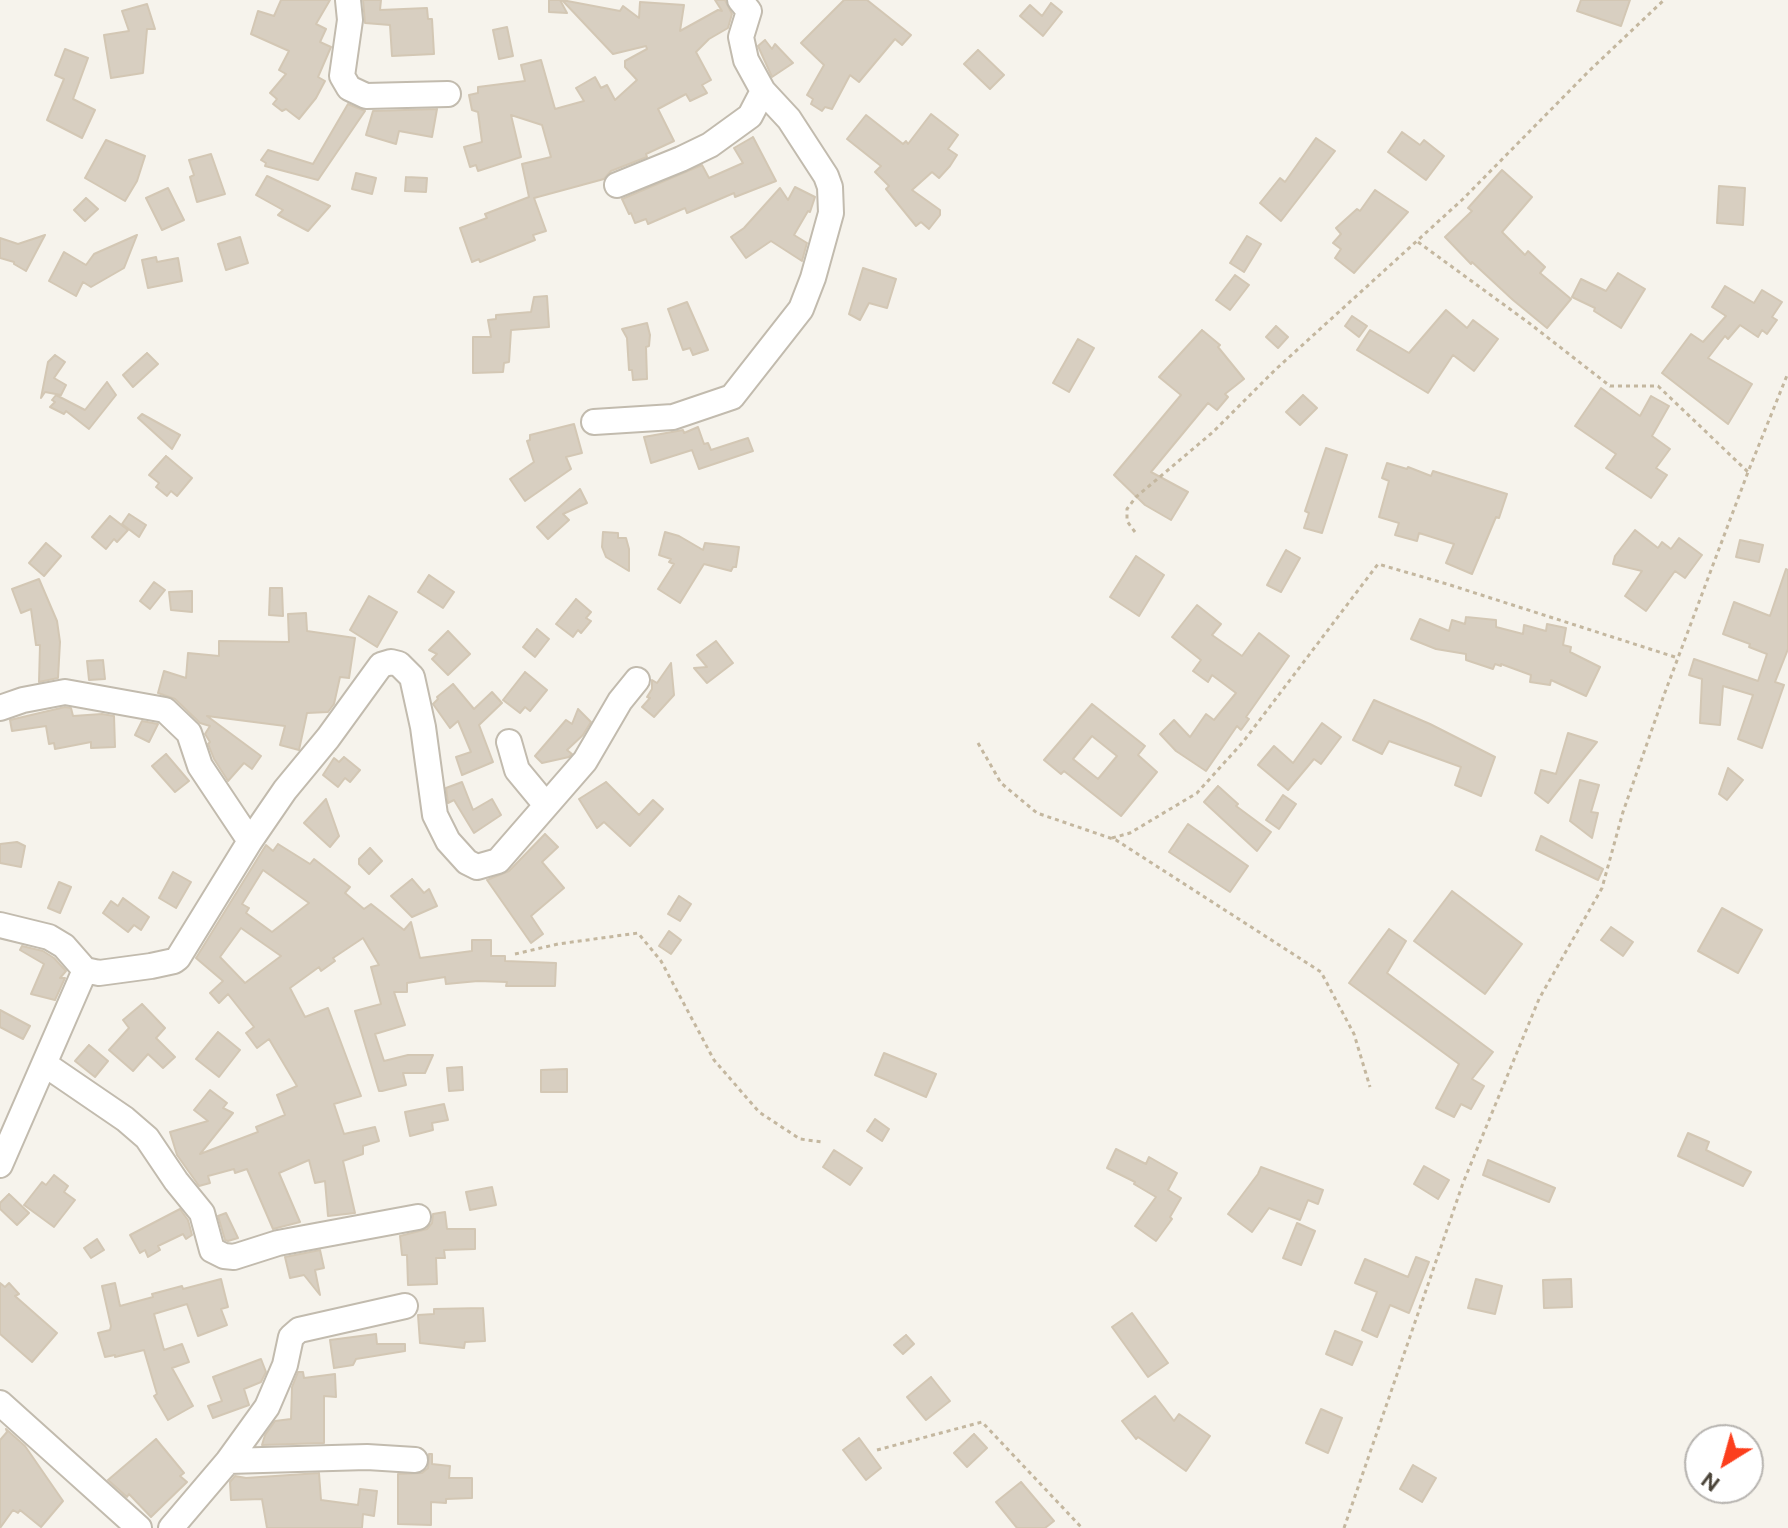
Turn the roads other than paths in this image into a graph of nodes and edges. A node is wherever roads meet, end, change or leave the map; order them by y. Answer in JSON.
{"nodes":[{"id":1,"x":348,"y":0,"type":"edge"},
{"id":2,"x":740,"y":0,"type":"edge"},
{"id":3,"x":763,"y":91,"type":"junction"},
{"id":4,"x":448,"y":94,"type":"dead end"},
{"id":5,"x":617,"y":185,"type":"dead end"},
{"id":6,"x":594,"y":422,"type":"dead end"},
{"id":7,"x":637,"y":680,"type":"dead end"},
{"id":8,"x":0,"y":708,"type":"edge"},
{"id":9,"x":509,"y":742,"type":"dead end"},
{"id":10,"x":546,"y":805,"type":"junction"},
{"id":11,"x":250,"y":841,"type":"junction"},
{"id":12,"x":0,"y":925,"type":"edge"},
{"id":13,"x":85,"y":970,"type":"junction"},
{"id":14,"x":46,"y":1065,"type":"junction"},
{"id":15,"x":0,"y":1165,"type":"edge"},
{"id":16,"x":418,"y":1217,"type":"dead end"},
{"id":17,"x":405,"y":1306,"type":"dead end"},
{"id":18,"x":0,"y":1403,"type":"edge"},
{"id":19,"x":415,"y":1460,"type":"dead end"},
{"id":20,"x":228,"y":1461,"type":"junction"},
{"id":21,"x":139,"y":1528,"type":"edge"},
{"id":22,"x":171,"y":1528,"type":"edge"}],
"edges":[{"from":1,"to":4,"type":"street"},
{"from":2,"to":3,"type":"street"},
{"from":3,"to":5,"type":"street"},
{"from":3,"to":6,"type":"street"},
{"from":7,"to":10,"type":"street"},
{"from":8,"to":11,"type":"street"},
{"from":9,"to":10,"type":"street"},
{"from":10,"to":11,"type":"street"},
{"from":11,"to":13,"type":"street"},
{"from":12,"to":13,"type":"street"},
{"from":13,"to":14,"type":"street"},
{"from":14,"to":15,"type":"street"},
{"from":14,"to":16,"type":"street"},
{"from":17,"to":20,"type":"street"},
{"from":18,"to":21,"type":"street"},
{"from":19,"to":20,"type":"street"},
{"from":20,"to":22,"type":"street"}]}
